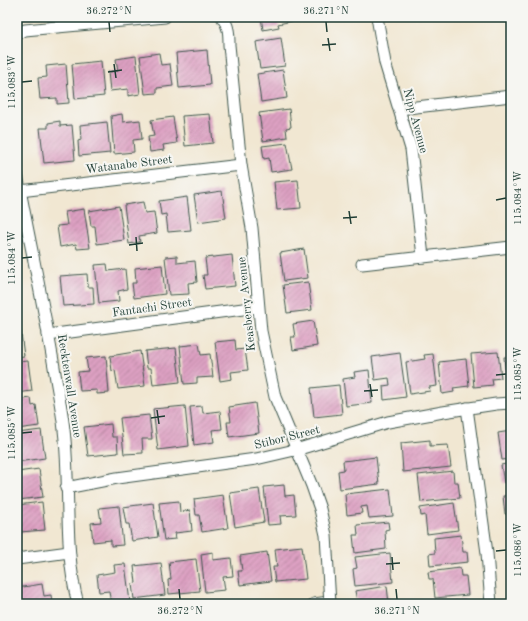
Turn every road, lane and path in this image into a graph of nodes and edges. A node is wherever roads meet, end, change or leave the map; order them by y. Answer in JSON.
{"nodes":[{"id":1,"x":165,"y":17,"type":"edge"},
{"id":2,"x":222,"y":17,"type":"edge"},
{"id":3,"x":377,"y":17,"type":"edge"},
{"id":4,"x":17,"y":34,"type":"edge"},
{"id":5,"x":511,"y":96,"type":"edge"},
{"id":6,"x":399,"y":109,"type":"junction"},
{"id":7,"x":241,"y":165,"type":"junction"},
{"id":8,"x":17,"y":174,"type":"edge"},
{"id":9,"x":20,"y":191,"type":"junction"},
{"id":10,"x":511,"y":248,"type":"edge"},
{"id":11,"x":424,"y":257,"type":"junction"},
{"id":12,"x":362,"y":264,"type":"dead end"},
{"id":13,"x":258,"y":307,"type":"junction"},
{"id":14,"x":48,"y":335,"type":"junction"},
{"id":15,"x":511,"y":404,"type":"edge"},
{"id":16,"x":467,"y":408,"type":"junction"},
{"id":17,"x":297,"y":449,"type":"junction"},
{"id":18,"x":66,"y":488,"type":"junction"},
{"id":19,"x":69,"y":552,"type":"junction"},
{"id":20,"x":17,"y":559,"type":"edge"},
{"id":21,"x":330,"y":603,"type":"edge"},
{"id":22,"x":78,"y":604,"type":"edge"},
{"id":23,"x":314,"y":604,"type":"edge"},
{"id":24,"x":491,"y":604,"type":"edge"}],
"edges":[{"from":1,"to":4,"type":"street"},
{"from":2,"to":7,"type":"street","name":"Keasberry Avenue"},
{"from":3,"to":6,"type":"street","name":"Nipp Avenue"},
{"from":5,"to":6,"type":"street"},
{"from":6,"to":11,"type":"street","name":"Nipp Avenue"},
{"from":7,"to":9,"type":"street","name":"Watanabe Street"},
{"from":7,"to":13,"type":"street","name":"Keasberry Avenue"},
{"from":8,"to":9,"type":"street","name":"Recktenwall Avenue"},
{"from":9,"to":14,"type":"street","name":"Recktenwall Avenue"},
{"from":10,"to":11,"type":"street"},
{"from":11,"to":12,"type":"street"},
{"from":13,"to":14,"type":"street","name":"Fantachi Street"},
{"from":13,"to":17,"type":"street","name":"Keasberry Avenue"},
{"from":14,"to":18,"type":"street","name":"Recktenwall Avenue"},
{"from":15,"to":16,"type":"street","name":"Stibor Street"},
{"from":16,"to":17,"type":"street","name":"Stibor Street"},
{"from":16,"to":24,"type":"street"},
{"from":17,"to":18,"type":"street","name":"Stibor Street"},
{"from":17,"to":21,"type":"street","name":"Keasberry Avenue"},
{"from":18,"to":19,"type":"street","name":"Recktenwall Avenue"},
{"from":19,"to":20,"type":"street"},
{"from":19,"to":22,"type":"street","name":"Recktenwall Avenue"},
{"from":21,"to":23,"type":"street"}]}
